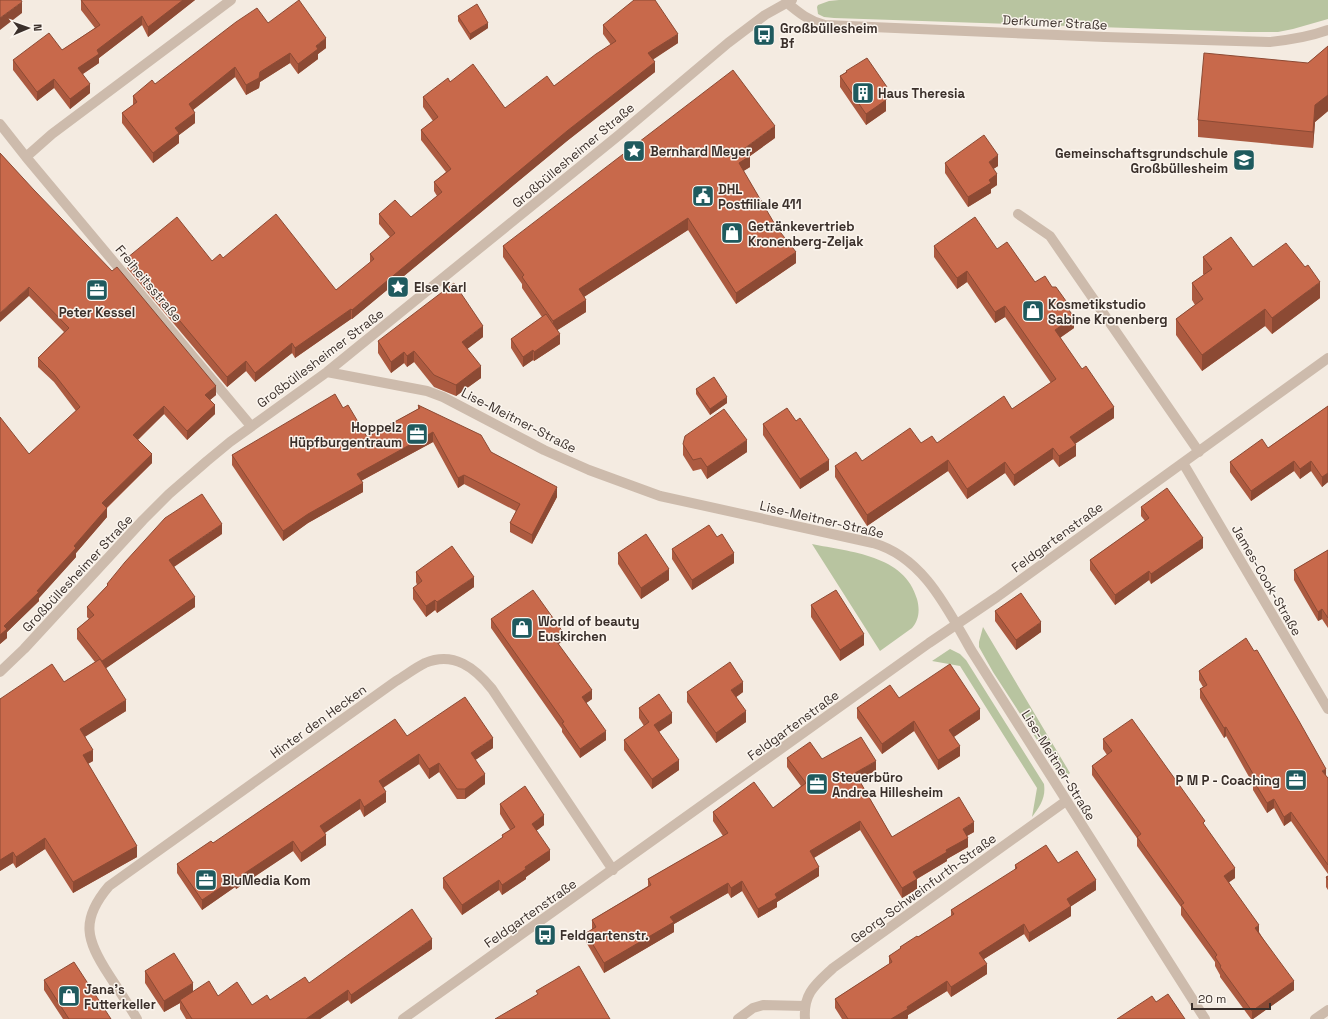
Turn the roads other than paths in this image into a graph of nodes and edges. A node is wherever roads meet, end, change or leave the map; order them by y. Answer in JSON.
{"nodes":[{"id":1,"x":231,"y":0,"type":"edge"},
{"id":2,"x":789,"y":1,"type":"edge"},
{"id":3,"x":1328,"y":30,"type":"edge"},
{"id":4,"x":0,"y":124,"type":"edge"},
{"id":5,"x":26,"y":157,"type":"junction"},
{"id":6,"x":1018,"y":214,"type":"dead end"},
{"id":7,"x":1328,"y":358,"type":"edge"},
{"id":8,"x":327,"y":372,"type":"junction"},
{"id":9,"x":251,"y":426,"type":"junction"},
{"id":10,"x":1199,"y":452,"type":"junction"},
{"id":11,"x":1183,"y":463,"type":"junction"},
{"id":12,"x":956,"y":624,"type":"junction"},
{"id":13,"x":0,"y":672,"type":"edge"},
{"id":14,"x":1328,"y":709,"type":"edge"},
{"id":15,"x":1066,"y":801,"type":"junction"},
{"id":16,"x":613,"y":870,"type":"junction"},
{"id":17,"x":805,"y":1006,"type":"junction"},
{"id":18,"x":1328,"y":1010,"type":"edge"},
{"id":19,"x":137,"y":1019,"type":"edge"},
{"id":20,"x":403,"y":1019,"type":"edge"},
{"id":21,"x":738,"y":1019,"type":"edge"},
{"id":22,"x":805,"y":1019,"type":"edge"},
{"id":23,"x":1205,"y":1019,"type":"edge"},
{"id":24,"x":1315,"y":1019,"type":"edge"}],
"edges":[{"from":1,"to":5,"type":"street"},
{"from":2,"to":3,"type":"street","name":"Derkumer Straße"},
{"from":2,"to":8,"type":"street","name":"Großbüllesheimer Straße"},
{"from":4,"to":5,"type":"street","name":"Freiheitsstraße"},
{"from":5,"to":9,"type":"street","name":"Freiheitsstraße"},
{"from":6,"to":10,"type":"street"},
{"from":7,"to":10,"type":"street","name":"Feldgartenstraße"},
{"from":8,"to":9,"type":"street","name":"Großbüllesheimer Straße"},
{"from":8,"to":12,"type":"street","name":"Lise-Meitner-Straße"},
{"from":9,"to":13,"type":"street","name":"Großbüllesheimer Straße"},
{"from":10,"to":11,"type":"street","name":"Feldgartenstraße"},
{"from":11,"to":12,"type":"street","name":"Feldgartenstraße"},
{"from":11,"to":14,"type":"street","name":"James-Cook-Straße"},
{"from":12,"to":15,"type":"street","name":"Lise-Meitner-Straße"},
{"from":12,"to":16,"type":"street","name":"Feldgartenstraße"},
{"from":15,"to":17,"type":"street","name":"Georg-Schweinfurth-Straße"},
{"from":15,"to":23,"type":"street","name":"Lise-Meitner-Straße"},
{"from":16,"to":19,"type":"street","name":"Hinter den Hecken"},
{"from":16,"to":20,"type":"street","name":"Feldgartenstraße"},
{"from":17,"to":21,"type":"street"},
{"from":17,"to":22,"type":"street","name":"Georg-Schweinfurth-Straße"},
{"from":18,"to":24,"type":"street"}]}
